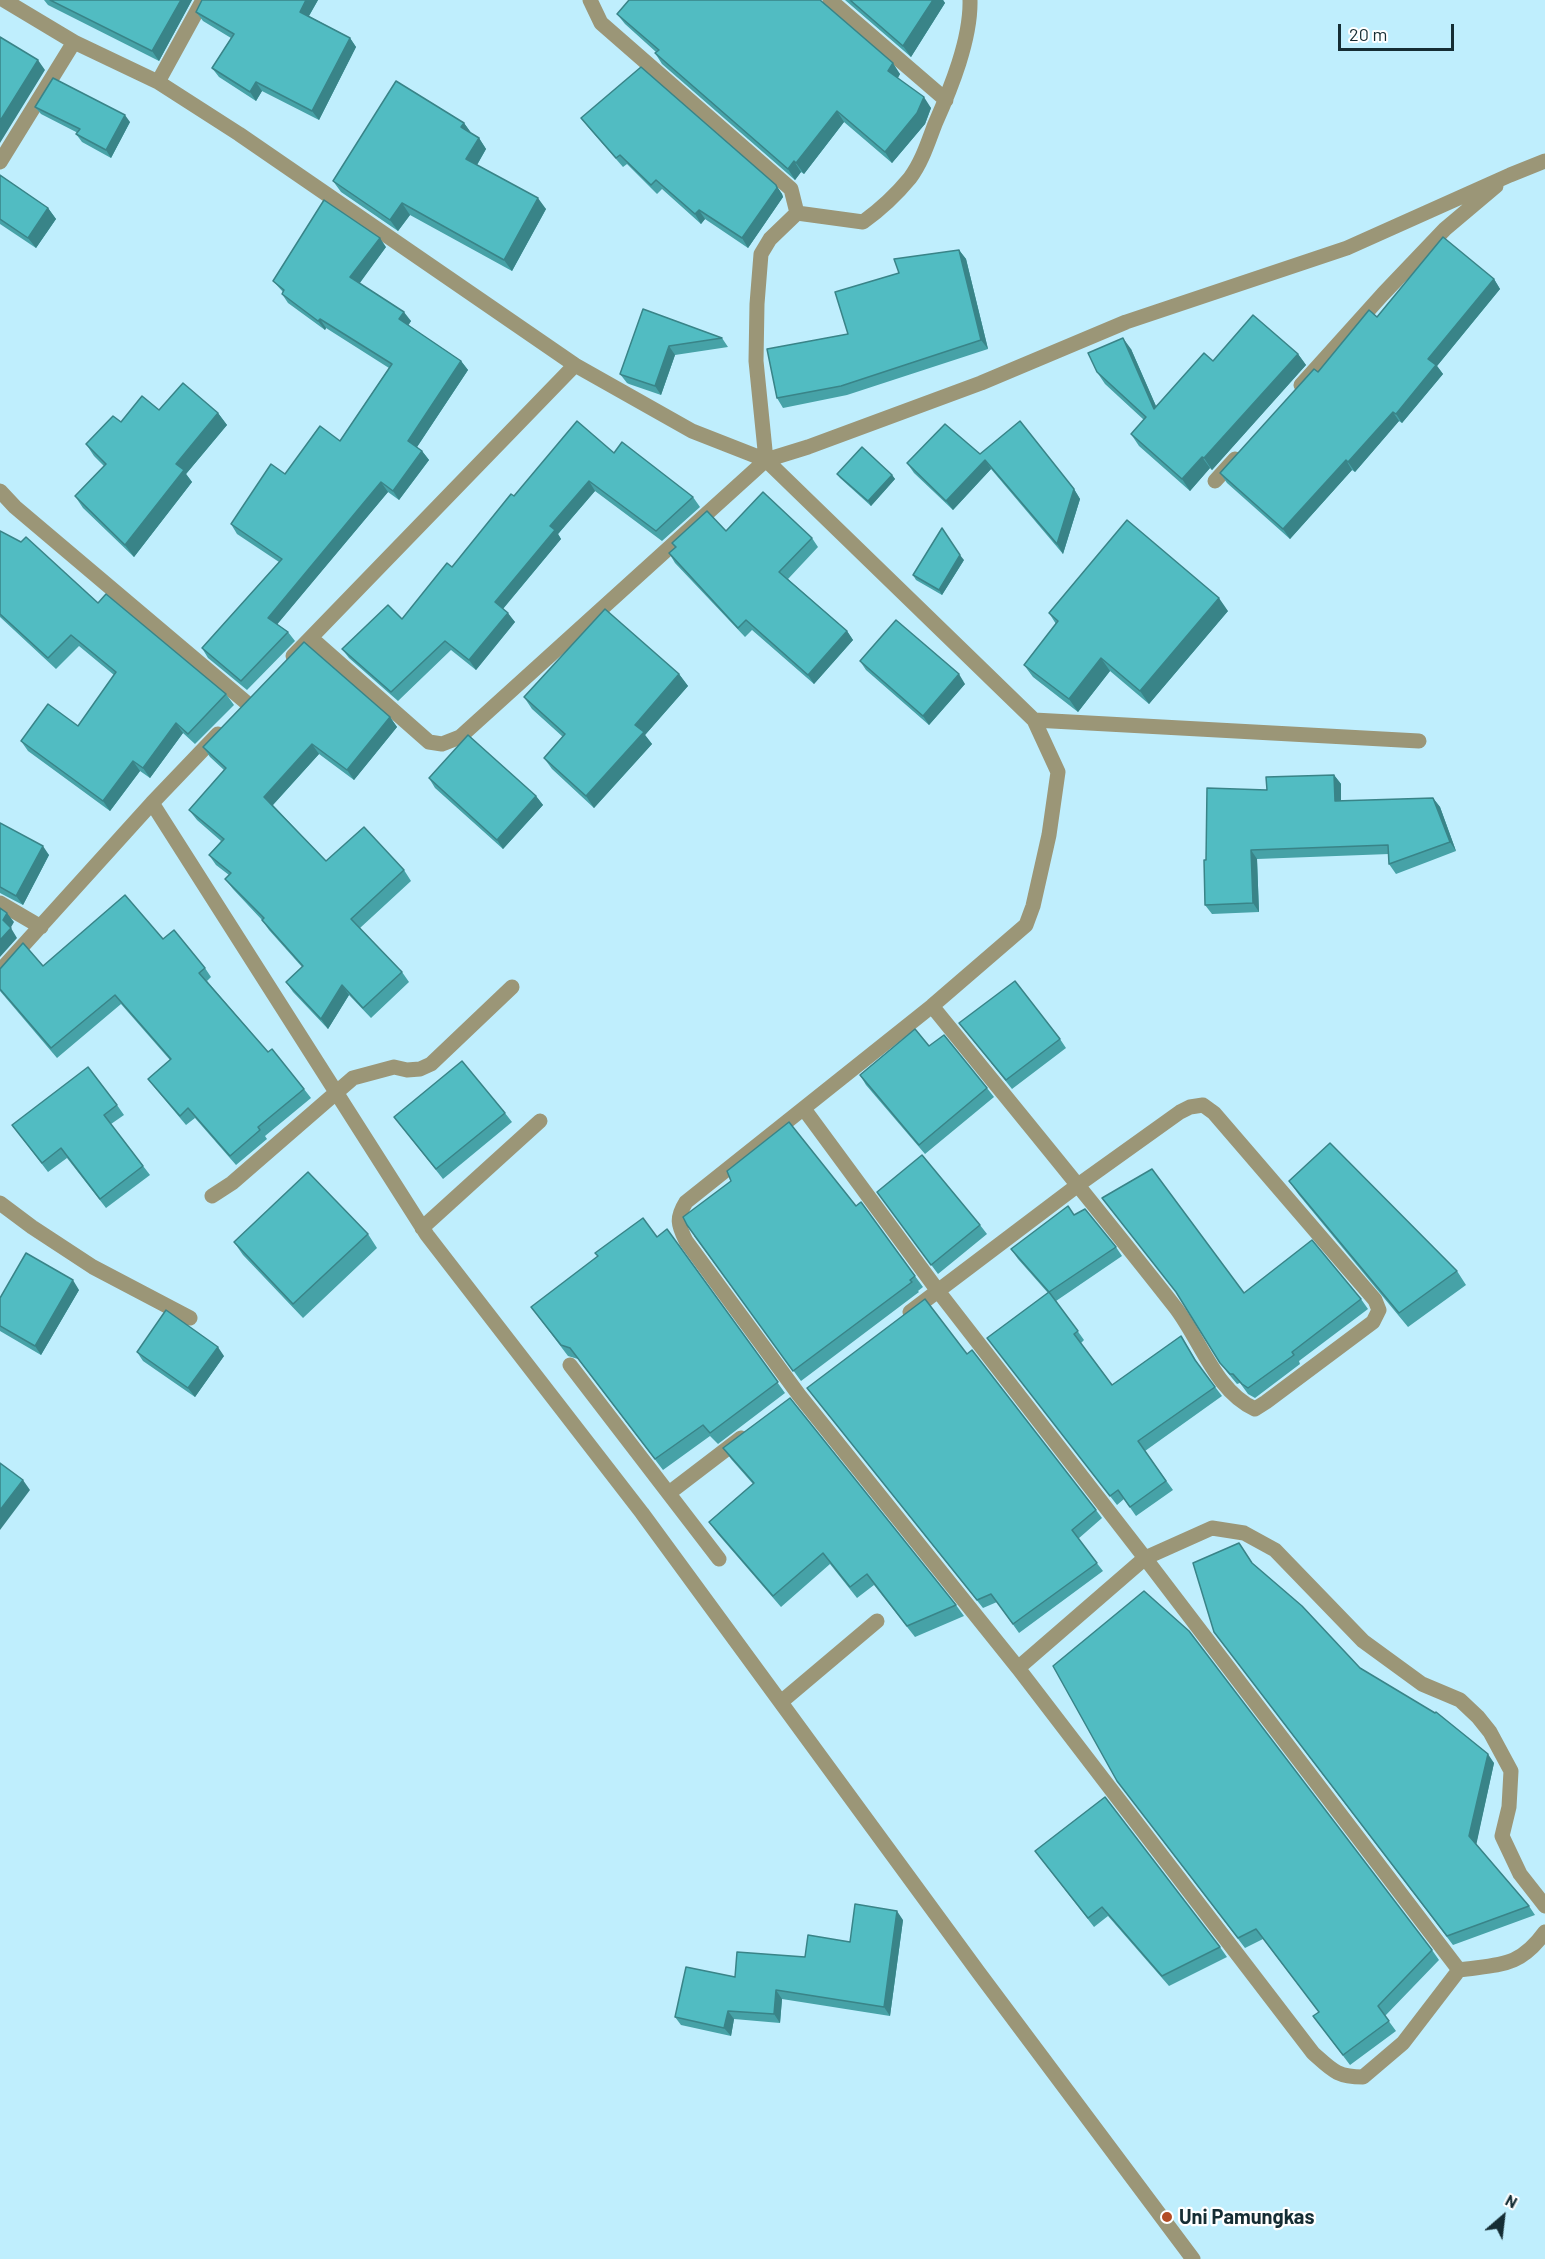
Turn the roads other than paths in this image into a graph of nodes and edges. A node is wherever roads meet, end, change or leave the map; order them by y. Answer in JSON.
{"nodes":[{"id":1,"x":4,"y":0,"type":"edge"},
{"id":2,"x":204,"y":0,"type":"edge"},
{"id":3,"x":590,"y":0,"type":"edge"},
{"id":4,"x":830,"y":0,"type":"edge"},
{"id":5,"x":970,"y":0,"type":"edge"},
{"id":6,"x":74,"y":42,"type":"junction"},
{"id":7,"x":158,"y":82,"type":"junction"},
{"id":8,"x":946,"y":100,"type":"junction"},
{"id":9,"x":1545,"y":161,"type":"edge"},
{"id":10,"x":0,"y":162,"type":"edge"},
{"id":11,"x":1510,"y":175,"type":"junction"},
{"id":12,"x":798,"y":213,"type":"junction"},
{"id":13,"x":575,"y":365,"type":"junction"},
{"id":14,"x":1291,"y":397,"type":"edge"},
{"id":15,"x":1245,"y":448,"type":"edge"},
{"id":16,"x":766,"y":460,"type":"junction"},
{"id":17,"x":1215,"y":481,"type":"dead end"},
{"id":18,"x":0,"y":491,"type":"edge"},
{"id":19,"x":311,"y":638,"type":"junction"},
{"id":20,"x":279,"y":671,"type":"edge"},
{"id":21,"x":1034,"y":720,"type":"junction"},
{"id":22,"x":1419,"y":741,"type":"dead end"},
{"id":23,"x":152,"y":803,"type":"junction"},
{"id":24,"x":0,"y":903,"type":"edge"},
{"id":25,"x":41,"y":927,"type":"junction"},
{"id":26,"x":0,"y":970,"type":"edge"},
{"id":27,"x":512,"y":987,"type":"dead end"},
{"id":28,"x":932,"y":1006,"type":"junction"},
{"id":29,"x":336,"y":1092,"type":"junction"},
{"id":30,"x":804,"y":1109,"type":"junction"},
{"id":31,"x":540,"y":1121,"type":"dead end"},
{"id":32,"x":1078,"y":1185,"type":"junction"},
{"id":33,"x":212,"y":1196,"type":"dead end"},
{"id":34,"x":0,"y":1203,"type":"edge"},
{"id":35,"x":422,"y":1228,"type":"junction"},
{"id":36,"x":938,"y":1291,"type":"junction"},
{"id":37,"x":190,"y":1318,"type":"dead end"},
{"id":38,"x":901,"y":1319,"type":"edge"},
{"id":39,"x":570,"y":1365,"type":"edge"},
{"id":40,"x":752,"y":1430,"type":"edge"},
{"id":41,"x":669,"y":1493,"type":"junction"},
{"id":42,"x":719,"y":1558,"type":"edge"},
{"id":43,"x":1145,"y":1558,"type":"junction"},
{"id":44,"x":877,"y":1621,"type":"dead end"},
{"id":45,"x":1018,"y":1668,"type":"junction"},
{"id":46,"x":781,"y":1702,"type":"junction"},
{"id":47,"x":1545,"y":1906,"type":"edge"},
{"id":48,"x":1545,"y":1932,"type":"edge"},
{"id":49,"x":1459,"y":1970,"type":"junction"},
{"id":50,"x":1193,"y":2259,"type":"edge"}],
"edges":[{"from":1,"to":6,"type":"street"},
{"from":2,"to":7,"type":"street"},
{"from":3,"to":12,"type":"street"},
{"from":4,"to":8,"type":"street"},
{"from":5,"to":8,"type":"street"},
{"from":6,"to":7,"type":"street"},
{"from":6,"to":10,"type":"street"},
{"from":7,"to":13,"type":"street"},
{"from":8,"to":12,"type":"street"},
{"from":9,"to":11,"type":"street"},
{"from":11,"to":14,"type":"street"},
{"from":11,"to":16,"type":"street"},
{"from":12,"to":16,"type":"street"},
{"from":13,"to":16,"type":"street"},
{"from":13,"to":19,"type":"street"},
{"from":15,"to":17,"type":"street"},
{"from":16,"to":19,"type":"street"},
{"from":16,"to":21,"type":"street"},
{"from":18,"to":23,"type":"street"},
{"from":19,"to":20,"type":"street"},
{"from":21,"to":22,"type":"street"},
{"from":21,"to":28,"type":"street"},
{"from":23,"to":25,"type":"street"},
{"from":23,"to":29,"type":"street"},
{"from":24,"to":25,"type":"street"},
{"from":25,"to":26,"type":"street"},
{"from":27,"to":29,"type":"street"},
{"from":28,"to":30,"type":"street"},
{"from":28,"to":32,"type":"street"},
{"from":29,"to":33,"type":"street"},
{"from":29,"to":35,"type":"street"},
{"from":30,"to":36,"type":"street"},
{"from":30,"to":45,"type":"street"},
{"from":31,"to":35,"type":"street"},
{"from":32,"to":32,"type":"street"},
{"from":32,"to":36,"type":"street"},
{"from":34,"to":37,"type":"street"},
{"from":35,"to":46,"type":"street"},
{"from":36,"to":38,"type":"street"},
{"from":36,"to":43,"type":"street"},
{"from":39,"to":41,"type":"street"},
{"from":40,"to":41,"type":"street"},
{"from":41,"to":42,"type":"street"},
{"from":43,"to":45,"type":"street"},
{"from":43,"to":47,"type":"street"},
{"from":43,"to":49,"type":"street"},
{"from":44,"to":46,"type":"street"},
{"from":45,"to":49,"type":"street"},
{"from":46,"to":50,"type":"street"},
{"from":48,"to":49,"type":"street"}]}
